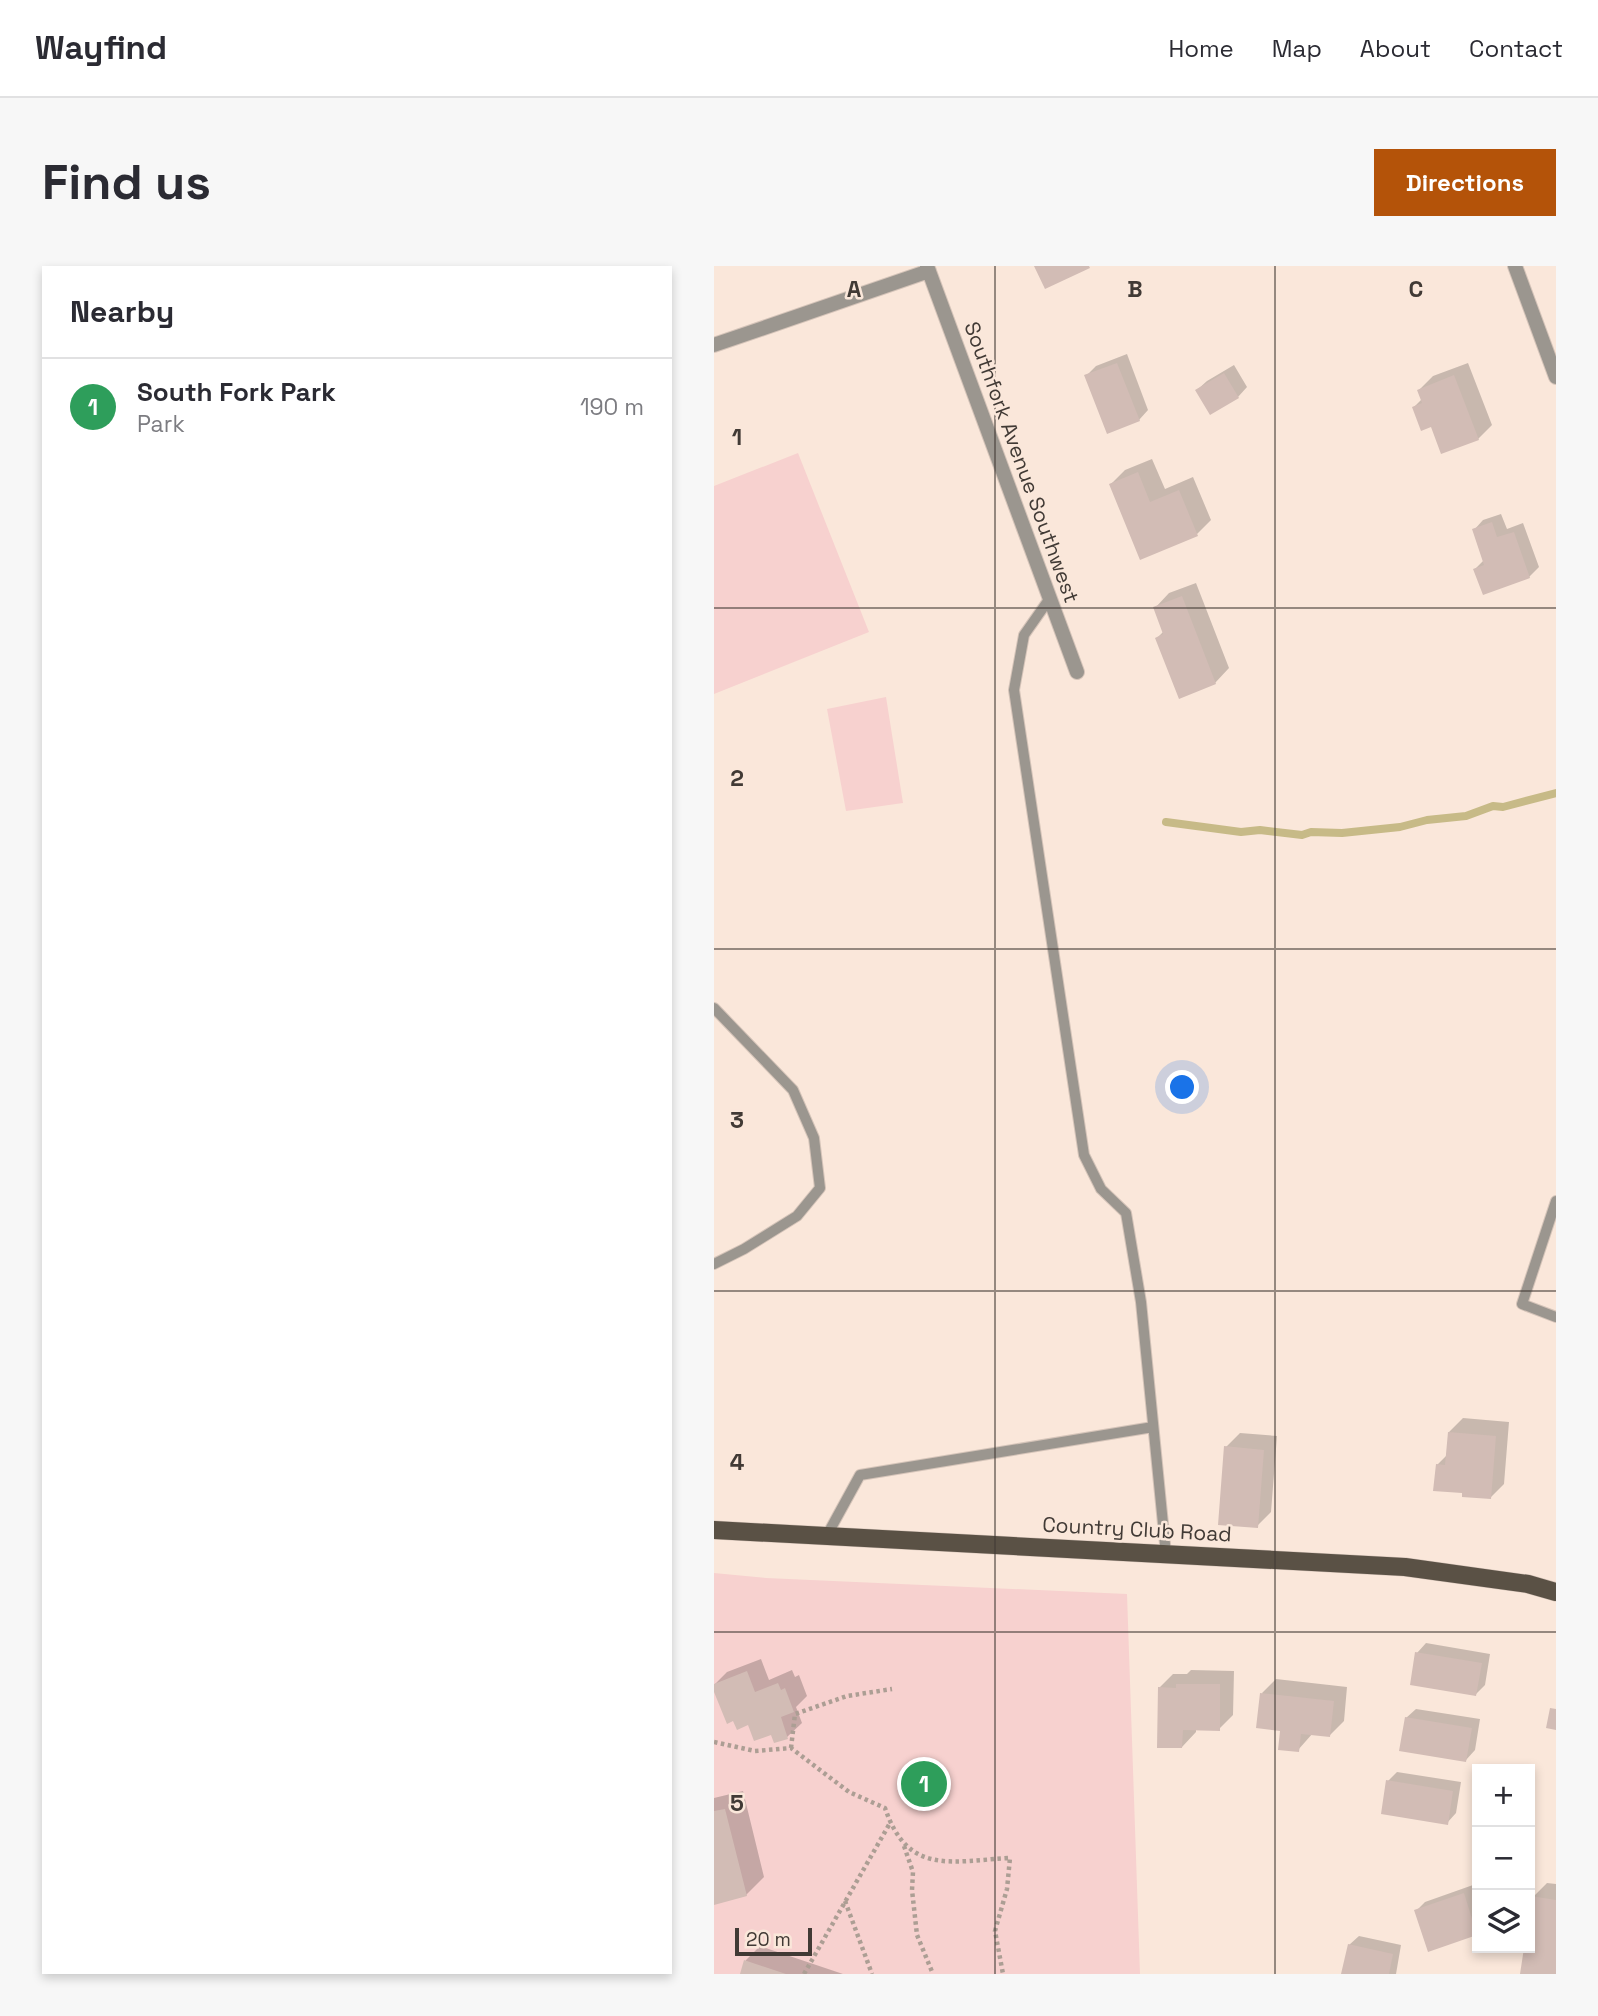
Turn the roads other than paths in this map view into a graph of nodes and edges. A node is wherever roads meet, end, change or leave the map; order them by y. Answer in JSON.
{"nodes":[{"id":1,"x":1515,"y":266,"type":"edge"},
{"id":2,"x":928,"y":269,"type":"edge"},
{"id":3,"x":714,"y":345,"type":"edge"},
{"id":4,"x":1556,"y":377,"type":"edge"},
{"id":5,"x":1050,"y":598,"type":"junction"},
{"id":6,"x":1077,"y":672,"type":"dead end"},
{"id":7,"x":714,"y":1008,"type":"edge"},
{"id":8,"x":1556,"y":1201,"type":"edge"},
{"id":9,"x":1552,"y":1226,"type":"edge"},
{"id":10,"x":714,"y":1264,"type":"edge"},
{"id":11,"x":1556,"y":1317,"type":"edge"},
{"id":12,"x":1153,"y":1427,"type":"junction"},
{"id":13,"x":714,"y":1530,"type":"edge"},
{"id":14,"x":825,"y":1537,"type":"junction"},
{"id":15,"x":1166,"y":1554,"type":"junction"},
{"id":16,"x":1556,"y":1592,"type":"edge"}],
"edges":[{"from":1,"to":4,"type":"street"},
{"from":2,"to":3,"type":"street"},
{"from":2,"to":5,"type":"street","name":"Southfork Avenue Southwest"},
{"from":5,"to":6,"type":"street","name":"Southfork Avenue Southwest"},
{"from":5,"to":12,"type":"lane"},
{"from":7,"to":10,"type":"lane"},
{"from":8,"to":9,"type":"lane"},
{"from":9,"to":11,"type":"lane"},
{"from":12,"to":14,"type":"lane"},
{"from":12,"to":15,"type":"lane"},
{"from":13,"to":14,"type":"main road","name":"Country Club Road"},
{"from":14,"to":15,"type":"main road","name":"Country Club Road"},
{"from":15,"to":16,"type":"main road","name":"Country Club Road"}]}
